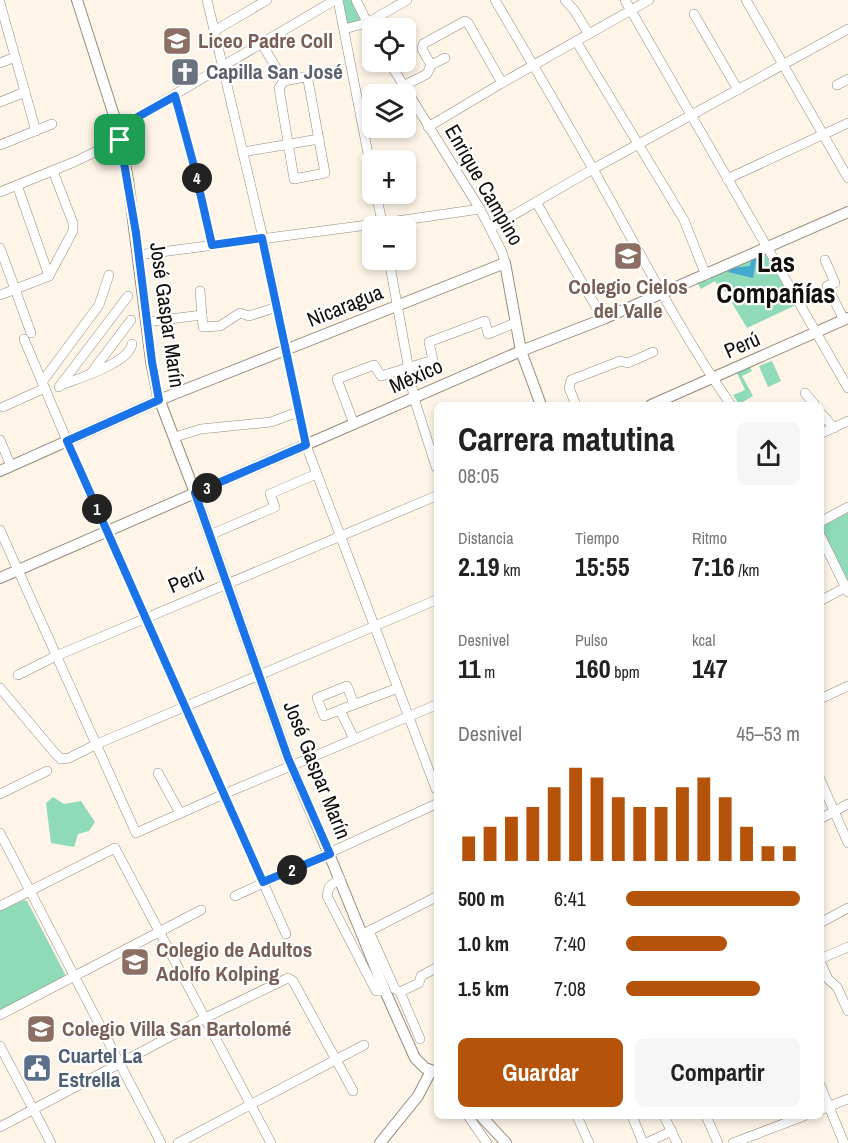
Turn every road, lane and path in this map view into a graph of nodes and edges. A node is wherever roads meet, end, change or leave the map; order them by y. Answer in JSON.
{"nodes":[{"id":1,"x":77,"y":0,"type":"edge"},
{"id":2,"x":207,"y":0,"type":"edge"},
{"id":3,"x":337,"y":0,"type":"edge"},
{"id":4,"x":356,"y":0,"type":"edge"},
{"id":5,"x":407,"y":0,"type":"edge"},
{"id":6,"x":495,"y":0,"type":"edge"},
{"id":7,"x":565,"y":0,"type":"edge"},
{"id":8,"x":625,"y":0,"type":"edge"},
{"id":9,"x":649,"y":0,"type":"edge"},
{"id":10,"x":746,"y":0,"type":"edge"},
{"id":11,"x":261,"y":2,"type":"edge"},
{"id":12,"x":0,"y":3,"type":"edge"},
{"id":13,"x":630,"y":10,"type":"junction"},
{"id":14,"x":694,"y":14,"type":"dead end"},
{"id":15,"x":365,"y":18,"type":"edge"},
{"id":16,"x":383,"y":18,"type":"edge"},
{"id":17,"x":2,"y":21,"type":"edge"},
{"id":18,"x":362,"y":28,"type":"edge"},
{"id":19,"x":344,"y":29,"type":"junction"},
{"id":20,"x":848,"y":29,"type":"edge"},
{"id":21,"x":214,"y":31,"type":"junction"},
{"id":22,"x":589,"y":34,"type":"junction"},
{"id":23,"x":576,"y":40,"type":"junction"},
{"id":24,"x":262,"y":44,"type":"junction"},
{"id":25,"x":15,"y":57,"type":"junction"},
{"id":26,"x":445,"y":58,"type":"dead end"},
{"id":27,"x":0,"y":63,"type":"edge"},
{"id":28,"x":431,"y":65,"type":"junction"},
{"id":29,"x":533,"y":65,"type":"junction"},
{"id":30,"x":223,"y":66,"type":"junction"},
{"id":31,"x":783,"y":66,"type":"junction"},
{"id":32,"x":848,"y":79,"type":"edge"},
{"id":33,"x":284,"y":81,"type":"junction"},
{"id":34,"x":502,"y":82,"type":"junction"},
{"id":35,"x":407,"y":84,"type":"edge"},
{"id":36,"x":837,"y":85,"type":"dead end"},
{"id":37,"x":738,"y":90,"type":"junction"},
{"id":38,"x":25,"y":92,"type":"junction"},
{"id":39,"x":175,"y":96,"type":"junction"},
{"id":40,"x":0,"y":102,"type":"edge"},
{"id":41,"x":416,"y":107,"type":"edge"},
{"id":42,"x":691,"y":116,"type":"junction"},
{"id":43,"x":848,"y":123,"type":"edge"},
{"id":44,"x":52,"y":124,"type":"dead end"},
{"id":45,"x":428,"y":127,"type":"junction"},
{"id":46,"x":118,"y":128,"type":"junction"},
{"id":47,"x":36,"y":131,"type":"junction"},
{"id":48,"x":823,"y":135,"type":"junction"},
{"id":49,"x":120,"y":140,"type":"junction"},
{"id":50,"x":319,"y":140,"type":"junction"},
{"id":51,"x":638,"y":144,"type":"junction"},
{"id":52,"x":0,"y":145,"type":"edge"},
{"id":53,"x":288,"y":145,"type":"junction"},
{"id":54,"x":367,"y":150,"type":"edge"},
{"id":55,"x":243,"y":152,"type":"junction"},
{"id":56,"x":593,"y":169,"type":"junction"},
{"id":57,"x":53,"y":171,"type":"junction"},
{"id":58,"x":848,"y":178,"type":"edge"},
{"id":59,"x":727,"y":179,"type":"junction"},
{"id":60,"x":17,"y":185,"type":"junction"},
{"id":61,"x":0,"y":192,"type":"edge"},
{"id":62,"x":537,"y":202,"type":"junction"},
{"id":63,"x":480,"y":209,"type":"junction"},
{"id":64,"x":848,"y":212,"type":"edge"},
{"id":65,"x":416,"y":220,"type":"edge"},
{"id":66,"x":362,"y":227,"type":"edge"},
{"id":67,"x":491,"y":228,"type":"junction"},
{"id":68,"x":262,"y":238,"type":"junction"},
{"id":69,"x":212,"y":245,"type":"junction"},
{"id":70,"x":0,"y":248,"type":"edge"},
{"id":71,"x":767,"y":248,"type":"junction"},
{"id":72,"x":138,"y":255,"type":"junction"},
{"id":73,"x":825,"y":260,"type":"dead end"},
{"id":74,"x":505,"y":263,"type":"junction"},
{"id":75,"x":391,"y":270,"type":"edge"},
{"id":76,"x":705,"y":273,"type":"junction"},
{"id":77,"x":109,"y":275,"type":"dead end"},
{"id":78,"x":49,"y":276,"type":"junction"},
{"id":79,"x":15,"y":289,"type":"junction"},
{"id":80,"x":200,"y":291,"type":"dead end"},
{"id":81,"x":661,"y":294,"type":"junction"},
{"id":82,"x":0,"y":295,"type":"edge"},
{"id":83,"x":128,"y":296,"type":"dead end"},
{"id":84,"x":397,"y":306,"type":"junction"},
{"id":85,"x":277,"y":307,"type":"junction"},
{"id":86,"x":202,"y":315,"type":"junction"},
{"id":87,"x":603,"y":319,"type":"junction"},
{"id":88,"x":846,"y":319,"type":"edge"},
{"id":89,"x":131,"y":320,"type":"dead end"},
{"id":90,"x":146,"y":322,"type":"junction"},
{"id":91,"x":515,"y":323,"type":"junction"},
{"id":92,"x":815,"y":333,"type":"junction"},
{"id":93,"x":132,"y":344,"type":"dead end"},
{"id":94,"x":286,"y":350,"type":"junction"},
{"id":95,"x":522,"y":351,"type":"junction"},
{"id":96,"x":653,"y":352,"type":"dead end"},
{"id":97,"x":409,"y":367,"type":"junction"},
{"id":98,"x":90,"y":373,"type":"junction"},
{"id":99,"x":713,"y":379,"type":"junction"},
{"id":100,"x":59,"y":387,"type":"junction"},
{"id":101,"x":44,"y":388,"type":"junction"},
{"id":102,"x":848,"y":388,"type":"edge"},
{"id":103,"x":804,"y":393,"type":"dead end"},
{"id":104,"x":414,"y":398,"type":"junction"},
{"id":105,"x":159,"y":400,"type":"junction"},
{"id":106,"x":670,"y":401,"type":"edge"},
{"id":107,"x":540,"y":402,"type":"edge"},
{"id":108,"x":575,"y":402,"type":"edge"},
{"id":109,"x":729,"y":402,"type":"edge"},
{"id":110,"x":812,"y":402,"type":"edge"},
{"id":111,"x":3,"y":407,"type":"dead end"},
{"id":112,"x":298,"y":412,"type":"junction"},
{"id":113,"x":824,"y":417,"type":"edge"},
{"id":114,"x":848,"y":421,"type":"edge"},
{"id":115,"x":354,"y":424,"type":"junction"},
{"id":116,"x":834,"y":428,"type":"junction"},
{"id":117,"x":824,"y":432,"type":"edge"},
{"id":118,"x":175,"y":436,"type":"junction"},
{"id":119,"x":0,"y":440,"type":"edge"},
{"id":120,"x":67,"y":441,"type":"junction"},
{"id":121,"x":306,"y":445,"type":"junction"},
{"id":122,"x":434,"y":449,"type":"edge"},
{"id":123,"x":5,"y":468,"type":"edge"},
{"id":124,"x":316,"y":474,"type":"junction"},
{"id":125,"x":195,"y":493,"type":"junction"},
{"id":126,"x":434,"y":497,"type":"edge"},
{"id":127,"x":848,"y":507,"type":"edge"},
{"id":128,"x":824,"y":520,"type":"edge"},
{"id":129,"x":0,"y":530,"type":"edge"},
{"id":130,"x":107,"y":532,"type":"junction"},
{"id":131,"x":210,"y":535,"type":"junction"},
{"id":132,"x":340,"y":538,"type":"junction"},
{"id":133,"x":824,"y":542,"type":"edge"},
{"id":134,"x":19,"y":570,"type":"junction"},
{"id":135,"x":0,"y":578,"type":"edge"},
{"id":136,"x":226,"y":583,"type":"junction"},
{"id":137,"x":847,"y":590,"type":"edge"},
{"id":138,"x":824,"y":599,"type":"edge"},
{"id":139,"x":434,"y":601,"type":"edge"},
{"id":140,"x":145,"y":618,"type":"junction"},
{"id":141,"x":374,"y":626,"type":"junction"},
{"id":142,"x":56,"y":656,"type":"junction"},
{"id":143,"x":18,"y":675,"type":"dead end"},
{"id":144,"x":259,"y":675,"type":"junction"},
{"id":145,"x":848,"y":686,"type":"edge"},
{"id":146,"x":0,"y":688,"type":"edge"},
{"id":147,"x":398,"y":688,"type":"junction"},
{"id":148,"x":824,"y":697,"type":"edge"},
{"id":149,"x":354,"y":704,"type":"junction"},
{"id":150,"x":185,"y":706,"type":"junction"},
{"id":151,"x":434,"y":706,"type":"edge"},
{"id":152,"x":340,"y":710,"type":"junction"},
{"id":153,"x":408,"y":717,"type":"junction"},
{"id":154,"x":354,"y":739,"type":"junction"},
{"id":155,"x":97,"y":744,"type":"junction"},
{"id":156,"x":291,"y":766,"type":"junction"},
{"id":157,"x":47,"y":771,"type":"dead end"},
{"id":158,"x":158,"y":773,"type":"dead end"},
{"id":159,"x":434,"y":784,"type":"edge"},
{"id":160,"x":824,"y":789,"type":"edge"},
{"id":161,"x":0,"y":794,"type":"edge"},
{"id":162,"x":224,"y":794,"type":"junction"},
{"id":163,"x":848,"y":804,"type":"edge"},
{"id":164,"x":434,"y":805,"type":"edge"},
{"id":165,"x":833,"y":811,"type":"junction"},
{"id":166,"x":180,"y":813,"type":"junction"},
{"id":167,"x":824,"y":817,"type":"edge"},
{"id":168,"x":0,"y":833,"type":"edge"},
{"id":169,"x":848,"y":843,"type":"edge"},
{"id":170,"x":330,"y":854,"type":"junction"},
{"id":171,"x":340,"y":879,"type":"junction"},
{"id":172,"x":263,"y":882,"type":"junction"},
{"id":173,"x":29,"y":891,"type":"junction"},
{"id":174,"x":235,"y":896,"type":"dead end"},
{"id":175,"x":434,"y":898,"type":"edge"},
{"id":176,"x":0,"y":906,"type":"edge"},
{"id":177,"x":848,"y":908,"type":"edge"},
{"id":178,"x":201,"y":910,"type":"dead end"},
{"id":179,"x":824,"y":921,"type":"edge"},
{"id":180,"x":160,"y":932,"type":"junction"},
{"id":181,"x":366,"y":933,"type":"junction"},
{"id":182,"x":286,"y":934,"type":"dead end"},
{"id":183,"x":848,"y":947,"type":"edge"},
{"id":184,"x":824,"y":958,"type":"edge"},
{"id":185,"x":434,"y":969,"type":"edge"},
{"id":186,"x":824,"y":970,"type":"edge"},
{"id":187,"x":74,"y":977,"type":"junction"},
{"id":188,"x":385,"y":991,"type":"junction"},
{"id":189,"x":400,"y":992,"type":"junction"},
{"id":190,"x":848,"y":1011,"type":"edge"},
{"id":191,"x":0,"y":1015,"type":"edge"},
{"id":192,"x":205,"y":1018,"type":"junction"},
{"id":193,"x":420,"y":1039,"type":"dead end"},
{"id":194,"x":0,"y":1046,"type":"edge"},
{"id":195,"x":364,"y":1046,"type":"dead end"},
{"id":196,"x":336,"y":1060,"type":"junction"},
{"id":197,"x":120,"y":1063,"type":"junction"},
{"id":198,"x":434,"y":1072,"type":"edge"},
{"id":199,"x":353,"y":1091,"type":"dead end"},
{"id":200,"x":848,"y":1099,"type":"edge"},
{"id":201,"x":251,"y":1105,"type":"junction"},
{"id":202,"x":825,"y":1108,"type":"edge"},
{"id":203,"x":33,"y":1109,"type":"junction"},
{"id":204,"x":470,"y":1119,"type":"edge"},
{"id":205,"x":484,"y":1119,"type":"edge"},
{"id":206,"x":578,"y":1119,"type":"edge"},
{"id":207,"x":633,"y":1119,"type":"edge"},
{"id":208,"x":666,"y":1119,"type":"edge"},
{"id":209,"x":707,"y":1119,"type":"edge"},
{"id":210,"x":796,"y":1119,"type":"edge"},
{"id":211,"x":0,"y":1127,"type":"edge"},
{"id":212,"x":672,"y":1131,"type":"junction"},
{"id":213,"x":640,"y":1140,"type":"edge"},
{"id":214,"x":51,"y":1143,"type":"edge"},
{"id":215,"x":161,"y":1143,"type":"edge"},
{"id":216,"x":178,"y":1143,"type":"edge"},
{"id":217,"x":271,"y":1143,"type":"edge"},
{"id":218,"x":380,"y":1143,"type":"edge"},
{"id":219,"x":487,"y":1143,"type":"edge"},
{"id":220,"x":506,"y":1143,"type":"edge"},
{"id":221,"x":589,"y":1143,"type":"edge"},
{"id":222,"x":677,"y":1143,"type":"edge"},
{"id":223,"x":718,"y":1143,"type":"edge"},
{"id":224,"x":733,"y":1143,"type":"edge"},
{"id":225,"x":844,"y":1143,"type":"edge"}],
"edges":[{"from":1,"to":46,"type":"main road","name":"José Gaspar Marín"},
{"from":2,"to":21,"type":"street"},
{"from":3,"to":19,"type":"street"},
{"from":3,"to":24,"type":"street"},
{"from":4,"to":15,"type":"street"},
{"from":5,"to":16,"type":"street"},
{"from":6,"to":29,"type":"street"},
{"from":7,"to":22,"type":"street"},
{"from":8,"to":13,"type":"street"},
{"from":9,"to":13,"type":"street"},
{"from":10,"to":31,"type":"street"},
{"from":11,"to":21,"type":"street"},
{"from":12,"to":17,"type":"street"},
{"from":13,"to":22,"type":"street"},
{"from":13,"to":42,"type":"street"},
{"from":14,"to":37,"type":"street"},
{"from":17,"to":25,"type":"street"},
{"from":18,"to":19,"type":"street"},
{"from":19,"to":54,"type":"street"},
{"from":20,"to":31,"type":"street"},
{"from":21,"to":30,"type":"street"},
{"from":22,"to":23,"type":"street"},
{"from":23,"to":29,"type":"street"},
{"from":23,"to":51,"type":"street"},
{"from":24,"to":30,"type":"street"},
{"from":24,"to":33,"type":"street"},
{"from":25,"to":27,"type":"street"},
{"from":25,"to":38,"type":"street"},
{"from":26,"to":28,"type":"street"},
{"from":28,"to":34,"type":"street"},
{"from":28,"to":35,"type":"street"},
{"from":29,"to":34,"type":"street"},
{"from":29,"to":56,"type":"street"},
{"from":30,"to":39,"type":"street"},
{"from":30,"to":55,"type":"street"},
{"from":31,"to":37,"type":"street"},
{"from":31,"to":48,"type":"street"},
{"from":32,"to":36,"type":"street"},
{"from":33,"to":50,"type":"street"},
{"from":33,"to":53,"type":"street"},
{"from":34,"to":45,"type":"street"},
{"from":37,"to":42,"type":"street"},
{"from":38,"to":40,"type":"street"},
{"from":38,"to":47,"type":"street"},
{"from":39,"to":46,"type":"street"},
{"from":39,"to":69,"type":"street"},
{"from":41,"to":45,"type":"street","name":"Enrique Campino"},
{"from":42,"to":51,"type":"street"},
{"from":42,"to":59,"type":"street"},
{"from":43,"to":48,"type":"street"},
{"from":44,"to":47,"type":"street"},
{"from":45,"to":63,"type":"street","name":"Enrique Campino"},
{"from":46,"to":49,"type":"main road","name":"José Gaspar Marín"},
{"from":47,"to":52,"type":"street"},
{"from":48,"to":58,"type":"street"},
{"from":48,"to":59,"type":"street"},
{"from":49,"to":57,"type":"street"},
{"from":49,"to":72,"type":"main road","name":"José Gaspar Marín"},
{"from":50,"to":53,"type":"street"},
{"from":50,"to":53,"type":"street"},
{"from":51,"to":56,"type":"street"},
{"from":51,"to":76,"type":"street"},
{"from":53,"to":55,"type":"street"},
{"from":55,"to":68,"type":"street"},
{"from":56,"to":62,"type":"street"},
{"from":56,"to":81,"type":"street"},
{"from":57,"to":60,"type":"street"},
{"from":57,"to":78,"type":"street"},
{"from":59,"to":71,"type":"street"},
{"from":60,"to":61,"type":"street"},
{"from":60,"to":78,"type":"street"},
{"from":62,"to":67,"type":"street"},
{"from":62,"to":87,"type":"street"},
{"from":63,"to":65,"type":"street"},
{"from":63,"to":67,"type":"street","name":"Enrique Campino"},
{"from":64,"to":71,"type":"main road","name":"México"},
{"from":66,"to":68,"type":"street"},
{"from":67,"to":74,"type":"street","name":"Enrique Campino"},
{"from":68,"to":69,"type":"street"},
{"from":68,"to":85,"type":"street"},
{"from":69,"to":72,"type":"street"},
{"from":70,"to":79,"type":"street"},
{"from":71,"to":76,"type":"main road","name":"México"},
{"from":71,"to":92,"type":"street"},
{"from":72,"to":90,"type":"main road","name":"José Gaspar Marín"},
{"from":73,"to":88,"type":"street"},
{"from":74,"to":84,"type":"main road","name":"Nicaragua"},
{"from":74,"to":91,"type":"main road","name":"Enrique Campino"},
{"from":75,"to":84,"type":"street"},
{"from":76,"to":81,"type":"main road","name":"México"},
{"from":77,"to":101,"type":"street"},
{"from":78,"to":79,"type":"street"},
{"from":79,"to":82,"type":"street"},
{"from":79,"to":101,"type":"street"},
{"from":80,"to":86,"type":"street"},
{"from":81,"to":87,"type":"main road","name":"México"},
{"from":81,"to":99,"type":"street"},
{"from":83,"to":100,"type":"street","name":"José Gaspar Marín"},
{"from":84,"to":94,"type":"main road","name":"Nicaragua"},
{"from":84,"to":97,"type":"street"},
{"from":85,"to":86,"type":"street"},
{"from":85,"to":94,"type":"street"},
{"from":86,"to":90,"type":"street"},
{"from":87,"to":95,"type":"main road","name":"México"},
{"from":88,"to":92,"type":"main road","name":"Perú"},
{"from":89,"to":98,"type":"street","name":"José Gaspar Marín"},
{"from":90,"to":105,"type":"main road","name":"José Gaspar Marín"},
{"from":91,"to":95,"type":"main road","name":"Enrique Campino"},
{"from":91,"to":97,"type":"street"},
{"from":92,"to":99,"type":"main road","name":"Perú"},
{"from":92,"to":102,"type":"street"},
{"from":93,"to":98,"type":"street","name":"José Gaspar Marín"},
{"from":94,"to":105,"type":"main road","name":"Nicaragua"},
{"from":94,"to":112,"type":"street"},
{"from":95,"to":104,"type":"main road","name":"México"},
{"from":95,"to":107,"type":"main road","name":"Enrique Campino"},
{"from":96,"to":108,"type":"street"},
{"from":97,"to":104,"type":"street"},
{"from":97,"to":115,"type":"street"},
{"from":98,"to":100,"type":"street","name":"José Gaspar Marín"},
{"from":99,"to":106,"type":"main road","name":"Perú"},
{"from":99,"to":109,"type":"street"},
{"from":100,"to":101,"type":"street","name":"José Gaspar Marín"},
{"from":101,"to":111,"type":"street","name":"José Gaspar Marín"},
{"from":101,"to":120,"type":"street"},
{"from":103,"to":110,"type":"street"},
{"from":104,"to":115,"type":"main road","name":"México"},
{"from":104,"to":122,"type":"street"},
{"from":105,"to":118,"type":"main road","name":"José Gaspar Marín"},
{"from":105,"to":120,"type":"main road","name":"Nicaragua"},
{"from":112,"to":118,"type":"street"},
{"from":112,"to":121,"type":"street"},
{"from":113,"to":116,"type":"street"},
{"from":114,"to":116,"type":"street"},
{"from":115,"to":121,"type":"main road","name":"México"},
{"from":116,"to":117,"type":"street"},
{"from":118,"to":125,"type":"main road","name":"José Gaspar Marín"},
{"from":119,"to":123,"type":"street"},
{"from":120,"to":123,"type":"main road","name":"Nicaragua"},
{"from":120,"to":130,"type":"street"},
{"from":121,"to":124,"type":"street"},
{"from":121,"to":125,"type":"main road","name":"México"},
{"from":124,"to":131,"type":"street"},
{"from":124,"to":132,"type":"street"},
{"from":125,"to":130,"type":"main road","name":"México"},
{"from":125,"to":131,"type":"main road","name":"José Gaspar Marín"},
{"from":126,"to":132,"type":"street","name":"Perú"},
{"from":127,"to":128,"type":"street"},
{"from":129,"to":134,"type":"street"},
{"from":130,"to":134,"type":"main road","name":"México"},
{"from":130,"to":140,"type":"street"},
{"from":131,"to":136,"type":"main road","name":"José Gaspar Marín"},
{"from":132,"to":136,"type":"street","name":"Perú"},
{"from":132,"to":141,"type":"street"},
{"from":133,"to":137,"type":"street"},
{"from":134,"to":135,"type":"main road","name":"México"},
{"from":134,"to":142,"type":"street"},
{"from":136,"to":140,"type":"street","name":"Perú"},
{"from":136,"to":144,"type":"main road","name":"José Gaspar Marín"},
{"from":137,"to":138,"type":"street"},
{"from":139,"to":141,"type":"street"},
{"from":140,"to":142,"type":"street","name":"Perú"},
{"from":140,"to":150,"type":"street"},
{"from":141,"to":144,"type":"street"},
{"from":141,"to":147,"type":"street"},
{"from":142,"to":143,"type":"street","name":"Perú"},
{"from":142,"to":155,"type":"street"},
{"from":144,"to":150,"type":"street"},
{"from":144,"to":156,"type":"main road","name":"José Gaspar Marín"},
{"from":145,"to":148,"type":"street"},
{"from":146,"to":155,"type":"street"},
{"from":147,"to":149,"type":"street"},
{"from":147,"to":153,"type":"street"},
{"from":149,"to":152,"type":"street"},
{"from":149,"to":152,"type":"street"},
{"from":150,"to":155,"type":"street"},
{"from":150,"to":162,"type":"street"},
{"from":151,"to":153,"type":"street"},
{"from":152,"to":154,"type":"street"},
{"from":153,"to":154,"type":"street"},
{"from":153,"to":159,"type":"street"},
{"from":154,"to":156,"type":"street"},
{"from":155,"to":166,"type":"street"},
{"from":156,"to":162,"type":"street"},
{"from":156,"to":170,"type":"main road","name":"José Gaspar Marín"},
{"from":157,"to":161,"type":"street"},
{"from":158,"to":166,"type":"street"},
{"from":160,"to":165,"type":"street"},
{"from":162,"to":166,"type":"street"},
{"from":162,"to":172,"type":"street"},
{"from":163,"to":165,"type":"street"},
{"from":164,"to":170,"type":"street"},
{"from":165,"to":167,"type":"street"},
{"from":165,"to":169,"type":"street"},
{"from":168,"to":173,"type":"street"},
{"from":170,"to":171,"type":"main road","name":"José Gaspar Marín"},
{"from":170,"to":172,"type":"street"},
{"from":171,"to":181,"type":"main road","name":"José Gaspar Marín"},
{"from":171,"to":188,"type":"street","name":"José Gaspar Marín"},
{"from":172,"to":174,"type":"street"},
{"from":172,"to":182,"type":"street"},
{"from":173,"to":176,"type":"street"},
{"from":173,"to":180,"type":"street"},
{"from":173,"to":187,"type":"street"},
{"from":175,"to":181,"type":"street"},
{"from":177,"to":179,"type":"street"},
{"from":178,"to":180,"type":"street"},
{"from":180,"to":187,"type":"street"},
{"from":180,"to":192,"type":"street"},
{"from":181,"to":188,"type":"main road","name":"José Gaspar Marín"},
{"from":181,"to":189,"type":"street"},
{"from":183,"to":184,"type":"street"},
{"from":185,"to":189,"type":"street"},
{"from":186,"to":190,"type":"street"},
{"from":187,"to":191,"type":"street"},
{"from":187,"to":197,"type":"street"},
{"from":188,"to":198,"type":"main road","name":"José Gaspar Marín"},
{"from":189,"to":193,"type":"street"},
{"from":192,"to":196,"type":"street"},
{"from":192,"to":197,"type":"street"},
{"from":192,"to":201,"type":"street"},
{"from":194,"to":203,"type":"street"},
{"from":195,"to":196,"type":"street"},
{"from":196,"to":199,"type":"street"},
{"from":196,"to":201,"type":"street"},
{"from":197,"to":203,"type":"street"},
{"from":197,"to":215,"type":"street"},
{"from":198,"to":218,"type":"main road"},
{"from":200,"to":202,"type":"street"},
{"from":201,"to":216,"type":"street"},
{"from":201,"to":217,"type":"street"},
{"from":202,"to":225,"type":"street"},
{"from":203,"to":211,"type":"street"},
{"from":203,"to":214,"type":"street"},
{"from":204,"to":219,"type":"street"},
{"from":205,"to":220,"type":"main road"},
{"from":206,"to":221,"type":"street"},
{"from":207,"to":213,"type":"street"},
{"from":208,"to":212,"type":"street"},
{"from":209,"to":223,"type":"street"},
{"from":210,"to":224,"type":"street"},
{"from":212,"to":213,"type":"street"},
{"from":212,"to":222,"type":"street"}]}
